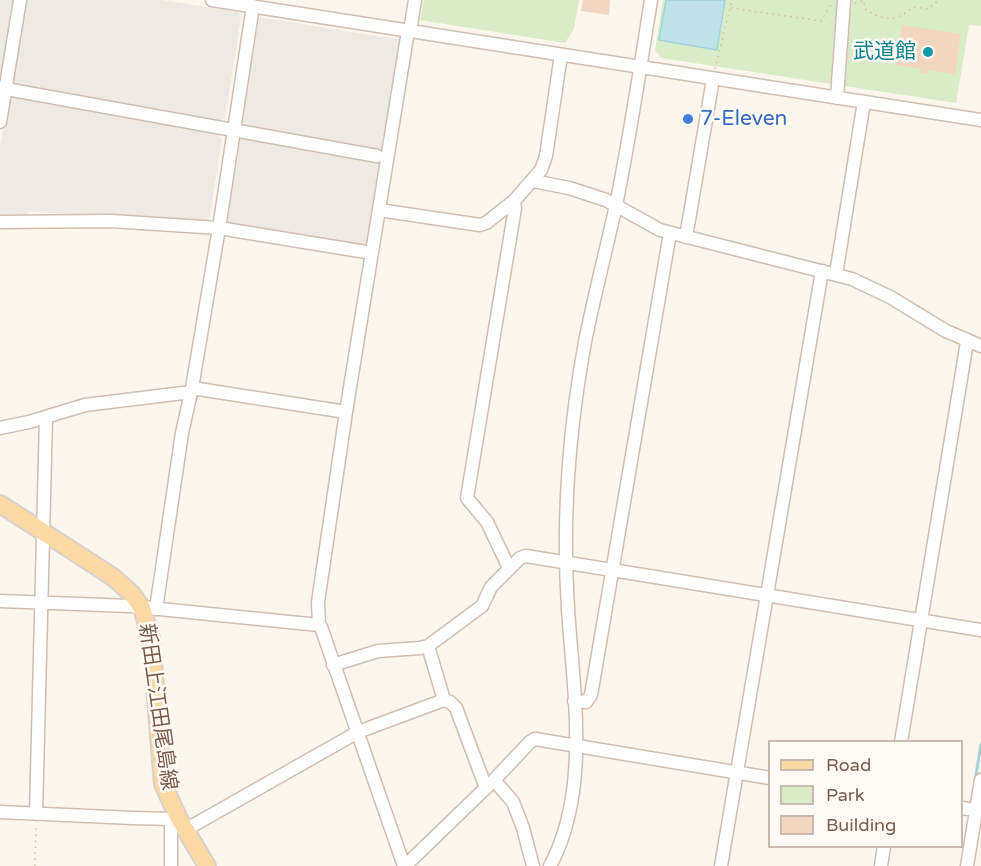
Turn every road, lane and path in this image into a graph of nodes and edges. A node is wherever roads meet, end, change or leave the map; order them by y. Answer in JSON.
{"nodes":[{"id":1,"x":20,"y":0,"type":"edge"},
{"id":2,"x":212,"y":0,"type":"edge"},
{"id":3,"x":415,"y":0,"type":"edge"},
{"id":4,"x":651,"y":0,"type":"edge"},
{"id":5,"x":732,"y":0,"type":"edge"},
{"id":6,"x":939,"y":0,"type":"edge"},
{"id":7,"x":831,"y":2,"type":"edge"},
{"id":8,"x":844,"y":2,"type":"edge"},
{"id":9,"x":864,"y":2,"type":"dead end"},
{"id":10,"x":253,"y":6,"type":"junction"},
{"id":11,"x":731,"y":8,"type":"junction"},
{"id":12,"x":409,"y":31,"type":"junction"},
{"id":13,"x":561,"y":55,"type":"junction"},
{"id":14,"x":640,"y":68,"type":"junction"},
{"id":15,"x":713,"y":79,"type":"junction"},
{"id":16,"x":3,"y":89,"type":"edge"},
{"id":17,"x":837,"y":98,"type":"junction"},
{"id":18,"x":864,"y":102,"type":"junction"},
{"id":19,"x":981,"y":120,"type":"edge"},
{"id":20,"x":0,"y":122,"type":"edge"},
{"id":21,"x":233,"y":130,"type":"junction"},
{"id":22,"x":377,"y":156,"type":"dead end"},
{"id":23,"x":533,"y":181,"type":"junction"},
{"id":24,"x":514,"y":201,"type":"junction"},
{"id":25,"x":616,"y":205,"type":"junction"},
{"id":26,"x":379,"y":210,"type":"junction"},
{"id":27,"x":0,"y":222,"type":"edge"},
{"id":28,"x":219,"y":222,"type":"junction"},
{"id":29,"x":670,"y":233,"type":"junction"},
{"id":30,"x":686,"y":237,"type":"junction"},
{"id":31,"x":372,"y":253,"type":"junction"},
{"id":32,"x":822,"y":271,"type":"junction"},
{"id":33,"x":836,"y":274,"type":"junction"},
{"id":34,"x":967,"y":342,"type":"junction"},
{"id":35,"x":981,"y":346,"type":"edge"},
{"id":36,"x":192,"y":390,"type":"junction"},
{"id":37,"x":346,"y":412,"type":"junction"},
{"id":38,"x":46,"y":417,"type":"junction"},
{"id":39,"x":0,"y":428,"type":"edge"},
{"id":40,"x":0,"y":504,"type":"edge"},
{"id":41,"x":43,"y":532,"type":"junction"},
{"id":42,"x":565,"y":562,"type":"junction"},
{"id":43,"x":509,"y":568,"type":"junction"},
{"id":44,"x":612,"y":570,"type":"junction"},
{"id":45,"x":766,"y":595,"type":"junction"},
{"id":46,"x":0,"y":601,"type":"edge"},
{"id":47,"x":43,"y":602,"type":"junction"},
{"id":48,"x":149,"y":608,"type":"junction"},
{"id":49,"x":921,"y":620,"type":"junction"},
{"id":50,"x":319,"y":625,"type":"junction"},
{"id":51,"x":981,"y":630,"type":"edge"},
{"id":52,"x":428,"y":646,"type":"junction"},
{"id":53,"x":333,"y":665,"type":"junction"},
{"id":54,"x":444,"y":700,"type":"junction"},
{"id":55,"x":574,"y":701,"type":"junction"},
{"id":56,"x":358,"y":732,"type":"junction"},
{"id":57,"x":902,"y":740,"type":"edge"},
{"id":58,"x":576,"y":745,"type":"junction"},
{"id":59,"x":736,"y":772,"type":"junction"},
{"id":60,"x":768,"y":778,"type":"edge"},
{"id":61,"x":981,"y":780,"type":"edge"},
{"id":62,"x":490,"y":784,"type":"junction"},
{"id":63,"x":963,"y":808,"type":"edge"},
{"id":64,"x":979,"y":810,"type":"edge"},
{"id":65,"x":0,"y":812,"type":"edge"},
{"id":66,"x":36,"y":814,"type":"junction"},
{"id":67,"x":178,"y":822,"type":"junction"},
{"id":68,"x":884,"y":848,"type":"edge"},
{"id":69,"x":35,"y":866,"type":"edge"},
{"id":70,"x":171,"y":866,"type":"edge"},
{"id":71,"x":207,"y":866,"type":"edge"},
{"id":72,"x":404,"y":866,"type":"edge"},
{"id":73,"x":533,"y":866,"type":"edge"},
{"id":74,"x":550,"y":866,"type":"edge"},
{"id":75,"x":721,"y":866,"type":"edge"},
{"id":76,"x":881,"y":866,"type":"edge"},
{"id":77,"x":967,"y":866,"type":"edge"}],
"edges":[{"from":1,"to":16,"type":"street"},
{"from":2,"to":10,"type":"street"},
{"from":3,"to":12,"type":"street"},
{"from":4,"to":14,"type":"street"},
{"from":5,"to":11,"type":"path"},
{"from":6,"to":9,"type":"path"},
{"from":7,"to":8,"type":"path"},
{"from":7,"to":11,"type":"path"},
{"from":8,"to":17,"type":"street"},
{"from":10,"to":12,"type":"street"},
{"from":10,"to":21,"type":"street"},
{"from":11,"to":15,"type":"path"},
{"from":12,"to":13,"type":"street"},
{"from":12,"to":26,"type":"street"},
{"from":13,"to":14,"type":"street"},
{"from":13,"to":23,"type":"street"},
{"from":14,"to":15,"type":"street"},
{"from":14,"to":25,"type":"street"},
{"from":15,"to":17,"type":"street"},
{"from":15,"to":30,"type":"street"},
{"from":16,"to":20,"type":"street"},
{"from":16,"to":21,"type":"street"},
{"from":17,"to":18,"type":"street"},
{"from":18,"to":19,"type":"street"},
{"from":18,"to":33,"type":"street"},
{"from":21,"to":22,"type":"street"},
{"from":21,"to":28,"type":"street"},
{"from":23,"to":24,"type":"street"},
{"from":23,"to":25,"type":"street"},
{"from":24,"to":26,"type":"street"},
{"from":24,"to":43,"type":"street"},
{"from":25,"to":29,"type":"street"},
{"from":25,"to":42,"type":"street"},
{"from":26,"to":31,"type":"street"},
{"from":27,"to":28,"type":"street"},
{"from":28,"to":31,"type":"street"},
{"from":28,"to":36,"type":"street"},
{"from":29,"to":30,"type":"street"},
{"from":29,"to":44,"type":"street"},
{"from":30,"to":32,"type":"street"},
{"from":31,"to":37,"type":"street"},
{"from":32,"to":33,"type":"street"},
{"from":32,"to":45,"type":"street"},
{"from":33,"to":34,"type":"street"},
{"from":34,"to":35,"type":"street"},
{"from":34,"to":49,"type":"street"},
{"from":36,"to":37,"type":"street"},
{"from":36,"to":38,"type":"street"},
{"from":36,"to":48,"type":"street"},
{"from":37,"to":50,"type":"street"},
{"from":38,"to":39,"type":"street"},
{"from":38,"to":41,"type":"street"},
{"from":40,"to":41,"type":"main road","name":"新田上江田尾島線"},
{"from":41,"to":47,"type":"street"},
{"from":41,"to":48,"type":"main road","name":"新田上江田尾島線"},
{"from":42,"to":43,"type":"street"},
{"from":42,"to":44,"type":"street"},
{"from":42,"to":55,"type":"street"},
{"from":43,"to":52,"type":"street"},
{"from":44,"to":45,"type":"street"},
{"from":44,"to":55,"type":"street"},
{"from":45,"to":49,"type":"street"},
{"from":45,"to":59,"type":"street"},
{"from":46,"to":47,"type":"street"},
{"from":47,"to":48,"type":"street"},
{"from":47,"to":66,"type":"street"},
{"from":48,"to":50,"type":"street"},
{"from":48,"to":67,"type":"main road","name":"新田上江田尾島線"},
{"from":49,"to":51,"type":"street"},
{"from":49,"to":57,"type":"street"},
{"from":50,"to":53,"type":"street"},
{"from":52,"to":53,"type":"street"},
{"from":52,"to":54,"type":"street"},
{"from":53,"to":56,"type":"street"},
{"from":54,"to":56,"type":"street"},
{"from":54,"to":62,"type":"street"},
{"from":55,"to":58,"type":"street"},
{"from":56,"to":67,"type":"street"},
{"from":56,"to":72,"type":"street"},
{"from":58,"to":59,"type":"street"},
{"from":58,"to":62,"type":"street"},
{"from":58,"to":74,"type":"street"},
{"from":59,"to":60,"type":"street"},
{"from":59,"to":75,"type":"street"},
{"from":61,"to":64,"type":"street"},
{"from":62,"to":72,"type":"street"},
{"from":62,"to":73,"type":"street"},
{"from":63,"to":64,"type":"street"},
{"from":64,"to":77,"type":"street"},
{"from":65,"to":66,"type":"street"},
{"from":66,"to":67,"type":"street"},
{"from":66,"to":69,"type":"path"},
{"from":67,"to":70,"type":"street"},
{"from":67,"to":71,"type":"main road","name":"新田上江田尾島線"},
{"from":68,"to":76,"type":"street"}]}
